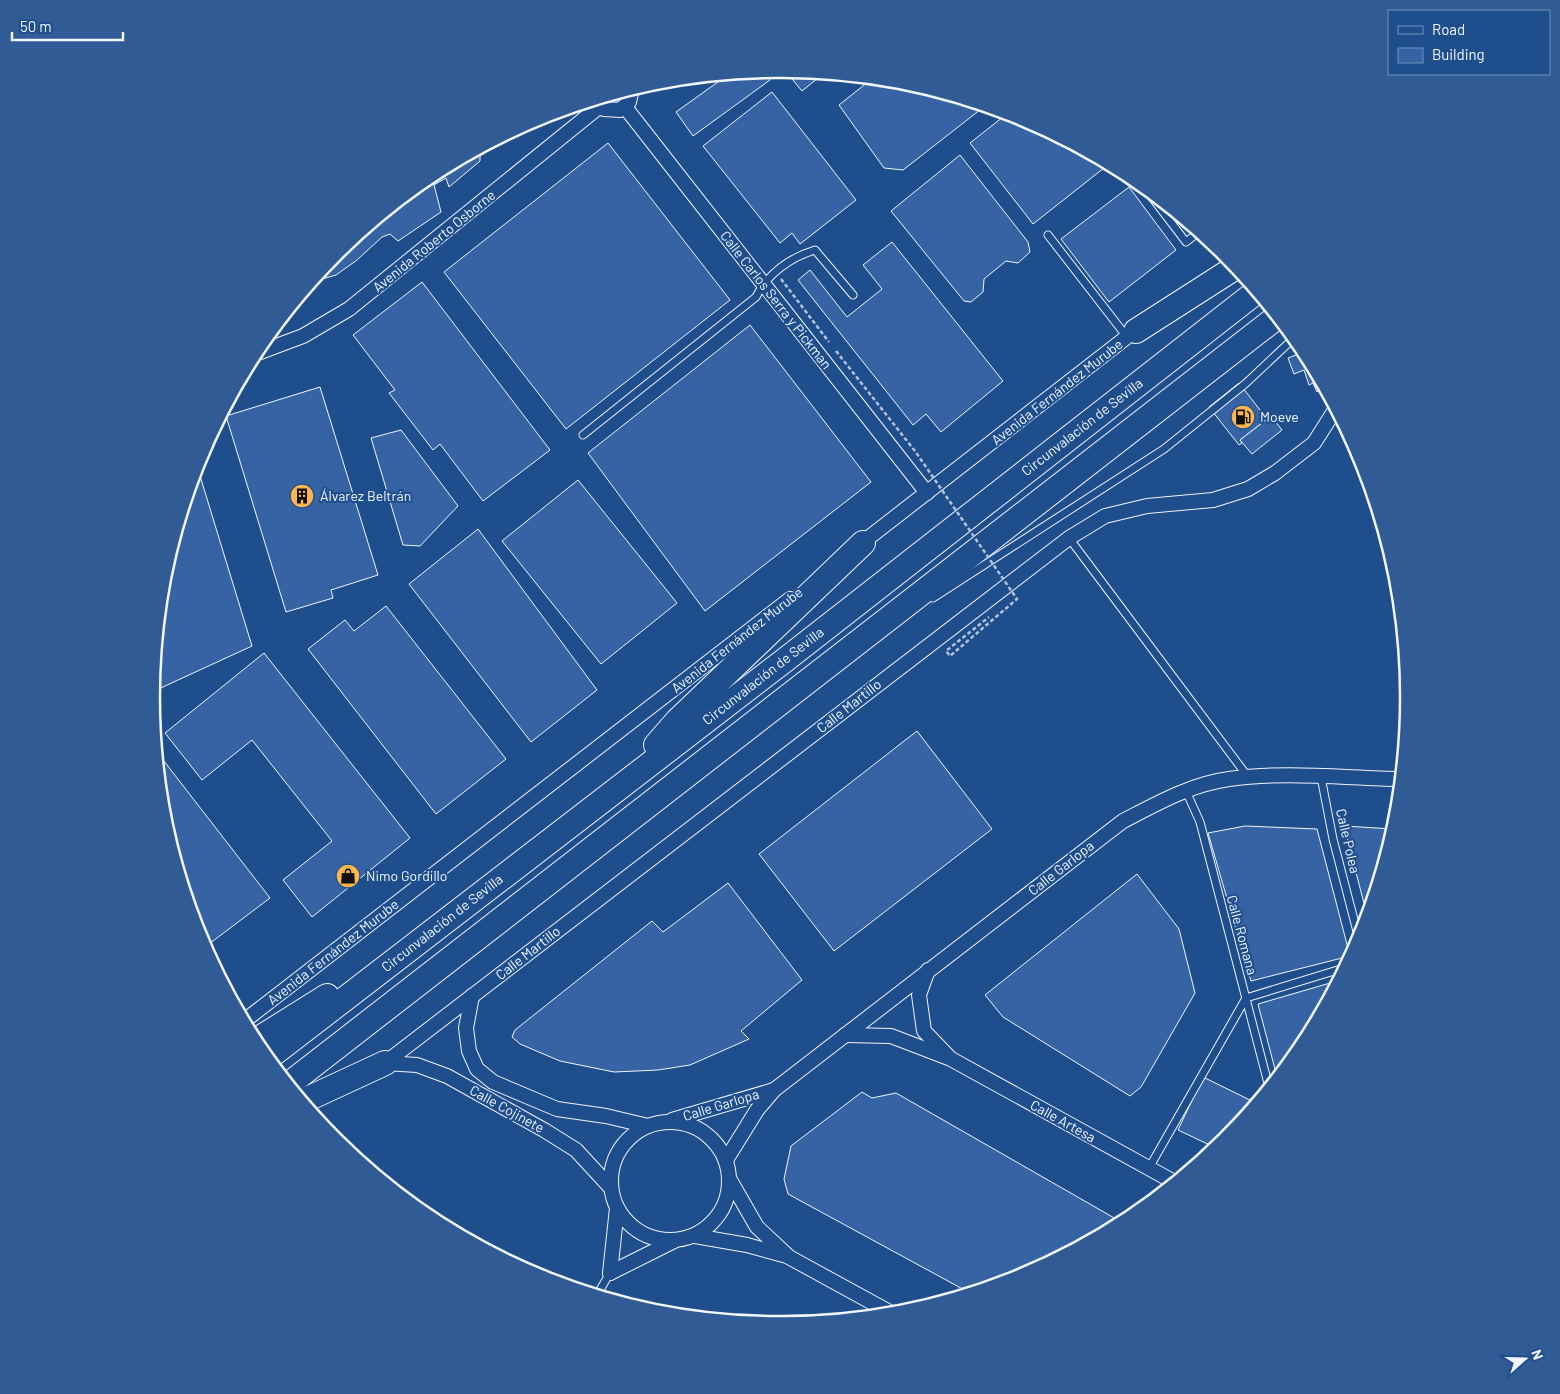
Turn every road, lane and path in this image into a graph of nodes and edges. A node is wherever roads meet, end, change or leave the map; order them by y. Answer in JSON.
{"nodes":[{"id":1,"x":632,"y":96,"type":"edge"},
{"id":2,"x":600,"y":105,"type":"edge"},
{"id":3,"x":592,"y":107,"type":"edge"},
{"id":4,"x":625,"y":107,"type":"junction"},
{"id":5,"x":1162,"y":210,"type":"edge"},
{"id":6,"x":1048,"y":235,"type":"dead end"},
{"id":7,"x":1194,"y":236,"type":"edge"},
{"id":8,"x":1222,"y":263,"type":"edge"},
{"id":9,"x":1229,"y":271,"type":"edge"},
{"id":10,"x":776,"y":273,"type":"junction"},
{"id":11,"x":763,"y":283,"type":"junction"},
{"id":12,"x":853,"y":296,"type":"dead end"},
{"id":13,"x":1251,"y":296,"type":"edge"},
{"id":14,"x":1272,"y":321,"type":"edge"},
{"id":15,"x":1131,"y":334,"type":"junction"},
{"id":16,"x":1288,"y":344,"type":"edge"},
{"id":17,"x":268,"y":349,"type":"edge"},
{"id":18,"x":1332,"y":415,"type":"edge"},
{"id":19,"x":583,"y":435,"type":"dead end"},
{"id":20,"x":928,"y":493,"type":"junction"},
{"id":21,"x":1069,"y":538,"type":"junction"},
{"id":22,"x":863,"y":543,"type":"junction"},
{"id":23,"x":924,"y":604,"type":"dead end"},
{"id":24,"x":915,"y":608,"type":"dead end"},
{"id":25,"x":989,"y":617,"type":"dead end"},
{"id":26,"x":858,"y":643,"type":"junction"},
{"id":27,"x":1321,"y":777,"type":"junction"},
{"id":28,"x":1248,"y":778,"type":"junction"},
{"id":29,"x":1394,"y":779,"type":"edge"},
{"id":30,"x":622,"y":784,"type":"junction"},
{"id":31,"x":1186,"y":791,"type":"junction"},
{"id":32,"x":1356,"y":924,"type":"edge"},
{"id":33,"x":398,"y":956,"type":"junction"},
{"id":34,"x":928,"y":970,"type":"junction"},
{"id":35,"x":1336,"y":970,"type":"edge"},
{"id":36,"x":472,"y":996,"type":"junction"},
{"id":37,"x":1246,"y":998,"type":"junction"},
{"id":38,"x":249,"y":1016,"type":"edge"},
{"id":39,"x":846,"y":1034,"type":"junction"},
{"id":40,"x":262,"y":1036,"type":"edge"},
{"id":41,"x":274,"y":1053,"type":"edge"},
{"id":42,"x":951,"y":1059,"type":"junction"},
{"id":43,"x":385,"y":1063,"type":"junction"},
{"id":44,"x":1267,"y":1079,"type":"edge"},
{"id":45,"x":294,"y":1080,"type":"edge"},
{"id":46,"x":774,"y":1090,"type":"junction"},
{"id":47,"x":309,"y":1099,"type":"edge"},
{"id":48,"x":668,"y":1121,"type":"junction"},
{"id":49,"x":648,"y":1126,"type":"junction"},
{"id":50,"x":726,"y":1160,"type":"junction"},
{"id":51,"x":1149,"y":1168,"type":"junction"},
{"id":52,"x":1168,"y":1179,"type":"edge"},
{"id":53,"x":730,"y":1180,"type":"junction"},
{"id":54,"x":611,"y":1188,"type":"junction"},
{"id":55,"x":617,"y":1208,"type":"junction"},
{"id":56,"x":695,"y":1236,"type":"junction"},
{"id":57,"x":675,"y":1241,"type":"junction"},
{"id":58,"x":787,"y":1256,"type":"junction"},
{"id":59,"x":610,"y":1273,"type":"junction"},
{"id":60,"x":600,"y":1289,"type":"edge"},
{"id":61,"x":882,"y":1308,"type":"edge"}],
"edges":[{"from":1,"to":4,"type":"street"},
{"from":2,"to":4,"type":"street"},
{"from":3,"to":17,"type":"street","name":"Avenida Roberto Osborne"},
{"from":4,"to":11,"type":"street","name":"Calle Carlos Serra y Pickman"},
{"from":5,"to":7,"type":"lane"},
{"from":6,"to":15,"type":"lane"},
{"from":8,"to":15,"type":"street","name":"Avenida Fernández Murube"},
{"from":9,"to":15,"type":"highway"},
{"from":10,"to":11,"type":"lane"},
{"from":10,"to":12,"type":"lane"},
{"from":10,"to":25,"type":"path","bridge":true},
{"from":11,"to":19,"type":"lane"},
{"from":11,"to":20,"type":"street","name":"Calle Carlos Serra y Pickman"},
{"from":13,"to":30,"type":"highway","name":"Circunvalación de Sevilla"},
{"from":14,"to":26,"type":"highway"},
{"from":15,"to":20,"type":"street","name":"Avenida Fernández Murube"},
{"from":16,"to":23,"type":"lane"},
{"from":18,"to":21,"type":"street","name":"Calle Martillo"},
{"from":20,"to":22,"type":"street","name":"Avenida Fernández Murube"},
{"from":21,"to":28,"type":"lane"},
{"from":21,"to":36,"type":"street","name":"Calle Martillo"},
{"from":22,"to":30,"type":"highway"},
{"from":22,"to":38,"type":"street","name":"Avenida Fernández Murube"},
{"from":24,"to":26,"type":"lane"},
{"from":26,"to":45,"type":"highway"},
{"from":27,"to":28,"type":"street","name":"Calle Garlopa"},
{"from":27,"to":29,"type":"street","name":"Calle Garlopa"},
{"from":27,"to":32,"type":"lane","name":"Calle Polea"},
{"from":28,"to":31,"type":"street","name":"Calle Garlopa"},
{"from":30,"to":33,"type":"highway","name":"Circunvalación de Sevilla"},
{"from":31,"to":34,"type":"street","name":"Calle Garlopa"},
{"from":31,"to":37,"type":"lane","name":"Calle Romana"},
{"from":33,"to":40,"type":"highway"},
{"from":33,"to":41,"type":"highway","name":"Circunvalación de Sevilla"},
{"from":34,"to":39,"type":"street","name":"Calle Garlopa"},
{"from":34,"to":42,"type":"street","name":"Calle Artesa"},
{"from":35,"to":37,"type":"lane"},
{"from":36,"to":43,"type":"street","name":"Calle Martillo"},
{"from":36,"to":49,"type":"street","name":"Calle Cojinete"},
{"from":37,"to":44,"type":"lane","name":"Calle Romana"},
{"from":37,"to":51,"type":"lane"},
{"from":39,"to":42,"type":"street","name":"Calle Artesa"},
{"from":39,"to":46,"type":"street","name":"Calle Garlopa"},
{"from":42,"to":51,"type":"street","name":"Calle Artesa"},
{"from":43,"to":47,"type":"highway"},
{"from":43,"to":54,"type":"street","name":"Calle Cojinete"},
{"from":46,"to":48,"type":"street","name":"Calle Garlopa"},
{"from":46,"to":50,"type":"street","name":"Calle Garlopa"},
{"from":48,"to":49,"type":"street"},
{"from":48,"to":50,"type":"street"},
{"from":49,"to":54,"type":"street"},
{"from":50,"to":53,"type":"street"},
{"from":51,"to":52,"type":"street","name":"Calle Artesa"},
{"from":53,"to":56,"type":"street"},
{"from":53,"to":58,"type":"street"},
{"from":54,"to":55,"type":"street"},
{"from":55,"to":57,"type":"street"},
{"from":55,"to":59,"type":"street"},
{"from":56,"to":57,"type":"street"},
{"from":56,"to":58,"type":"street"},
{"from":57,"to":59,"type":"street"},
{"from":58,"to":61,"type":"street"},
{"from":59,"to":60,"type":"lane"}]}
